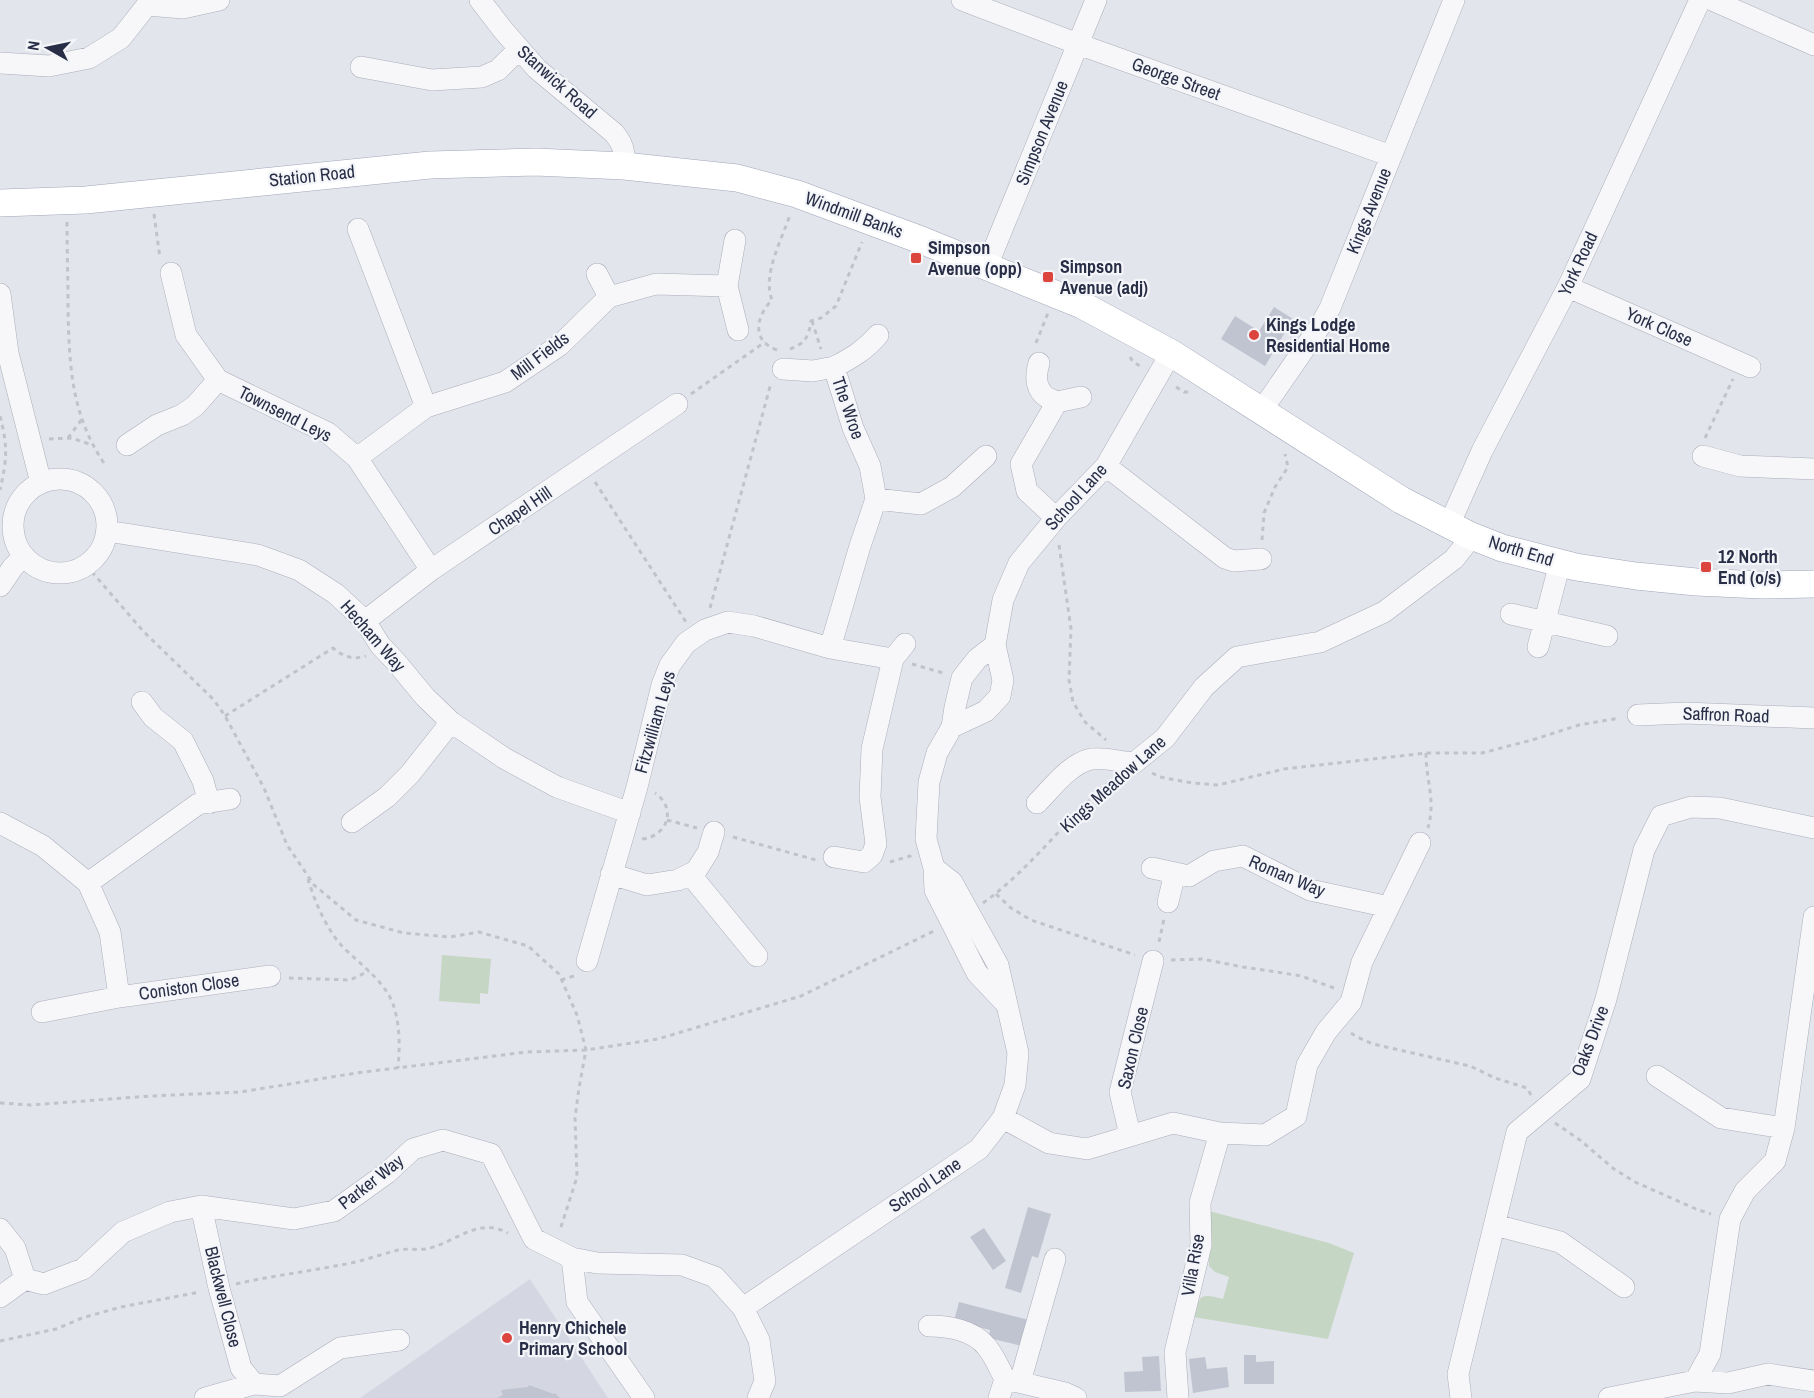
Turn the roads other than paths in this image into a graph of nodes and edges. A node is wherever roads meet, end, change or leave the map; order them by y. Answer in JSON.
{"nodes":[{"id":1,"x":219,"y":0,"type":"edge"},
{"id":2,"x":480,"y":0,"type":"edge"},
{"id":3,"x":962,"y":0,"type":"edge"},
{"id":4,"x":1096,"y":0,"type":"edge"},
{"id":5,"x":1454,"y":0,"type":"edge"},
{"id":6,"x":1700,"y":0,"type":"edge"},
{"id":7,"x":1712,"y":0,"type":"edge"},
{"id":8,"x":147,"y":2,"type":"edge"},
{"id":9,"x":1078,"y":44,"type":"junction"},
{"id":10,"x":1814,"y":45,"type":"edge"},
{"id":11,"x":519,"y":50,"type":"junction"},
{"id":12,"x":0,"y":63,"type":"edge"},
{"id":13,"x":361,"y":67,"type":"dead end"},
{"id":14,"x":1391,"y":156,"type":"junction"},
{"id":15,"x":624,"y":166,"type":"junction"},
{"id":16,"x":0,"y":202,"type":"edge"},
{"id":17,"x":358,"y":229,"type":"dead end"},
{"id":18,"x":735,"y":240,"type":"dead end"},
{"id":19,"x":987,"y":266,"type":"junction"},
{"id":20,"x":171,"y":273,"type":"road end"},
{"id":21,"x":597,"y":274,"type":"dead end"},
{"id":22,"x":727,"y":286,"type":"junction"},
{"id":23,"x":1568,"y":286,"type":"junction"},
{"id":24,"x":0,"y":294,"type":"edge"},
{"id":25,"x":609,"y":297,"type":"junction"},
{"id":26,"x":738,"y":330,"type":"dead end"},
{"id":27,"x":878,"y":335,"type":"dead end"},
{"id":28,"x":1171,"y":353,"type":"junction"},
{"id":29,"x":1039,"y":363,"type":"road end"},
{"id":30,"x":780,"y":364,"type":"road end"},
{"id":31,"x":1745,"y":365,"type":"road end"},
{"id":32,"x":830,"y":368,"type":"junction"},
{"id":33,"x":218,"y":380,"type":"junction"},
{"id":34,"x":1081,"y":397,"type":"dead end"},
{"id":35,"x":1057,"y":402,"type":"junction"},
{"id":36,"x":677,"y":404,"type":"road end"},
{"id":37,"x":426,"y":407,"type":"junction"},
{"id":38,"x":1262,"y":410,"type":"junction"},
{"id":39,"x":127,"y":445,"type":"dead end"},
{"id":40,"x":1702,"y":451,"type":"road end"},
{"id":41,"x":986,"y":456,"type":"dead end"},
{"id":42,"x":357,"y":458,"type":"junction"},
{"id":43,"x":1106,"y":466,"type":"junction"},
{"id":44,"x":1814,"y":469,"type":"edge"},
{"id":45,"x":41,"y":483,"type":"junction"},
{"id":46,"x":876,"y":499,"type":"junction"},
{"id":47,"x":1050,"y":525,"type":"junction"},
{"id":48,"x":1459,"y":530,"type":"junction"},
{"id":49,"x":107,"y":531,"type":"junction"},
{"id":50,"x":24,"y":556,"type":"junction"},
{"id":51,"x":1261,"y":559,"type":"road end"},
{"id":52,"x":1560,"y":563,"type":"junction"},
{"id":53,"x":432,"y":570,"type":"junction"},
{"id":54,"x":1814,"y":584,"type":"edge"},
{"id":55,"x":0,"y":586,"type":"edge"},
{"id":56,"x":1511,"y":614,"type":"dead end"},
{"id":57,"x":364,"y":621,"type":"junction"},
{"id":58,"x":1544,"y":621,"type":"junction"},
{"id":59,"x":1607,"y":636,"type":"dead end"},
{"id":60,"x":995,"y":645,"type":"junction"},
{"id":61,"x":1538,"y":646,"type":"dead end"},
{"id":62,"x":830,"y":648,"type":"junction"},
{"id":63,"x":142,"y":702,"type":"dead end"},
{"id":64,"x":1638,"y":715,"type":"road end"},
{"id":65,"x":1814,"y":718,"type":"edge"},
{"id":66,"x":451,"y":722,"type":"junction"},
{"id":67,"x":952,"y":727,"type":"junction"},
{"id":68,"x":230,"y":799,"type":"dead end"},
{"id":69,"x":209,"y":802,"type":"junction"},
{"id":70,"x":1037,"y":803,"type":"dead end"},
{"id":71,"x":630,"y":813,"type":"junction"},
{"id":72,"x":352,"y":822,"type":"dead end"},
{"id":73,"x":0,"y":823,"type":"edge"},
{"id":74,"x":1814,"y":828,"type":"edge"},
{"id":75,"x":714,"y":832,"type":"road end"},
{"id":76,"x":1420,"y":843,"type":"road end"},
{"id":77,"x":834,"y":857,"type":"road end"},
{"id":78,"x":1152,"y":868,"type":"dead end"},
{"id":79,"x":1175,"y":873,"type":"junction"},
{"id":80,"x":611,"y":874,"type":"junction"},
{"id":81,"x":690,"y":874,"type":"junction"},
{"id":82,"x":88,"y":883,"type":"junction"},
{"id":83,"x":1168,"y":902,"type":"road end"},
{"id":84,"x":1389,"y":908,"type":"junction"},
{"id":85,"x":1814,"y":916,"type":"edge"},
{"id":86,"x":757,"y":956,"type":"dead end"},
{"id":87,"x":587,"y":961,"type":"dead end"},
{"id":88,"x":1154,"y":961,"type":"road end"},
{"id":89,"x":270,"y":976,"type":"road end"},
{"id":90,"x":119,"y":997,"type":"junction"},
{"id":91,"x":42,"y":1012,"type":"dead end"},
{"id":92,"x":1658,"y":1076,"type":"dead end"},
{"id":93,"x":1003,"y":1118,"type":"junction"},
{"id":94,"x":1784,"y":1128,"type":"junction"},
{"id":95,"x":1220,"y":1133,"type":"junction"},
{"id":96,"x":1131,"y":1135,"type":"junction"},
{"id":97,"x":201,"y":1206,"type":"junction"},
{"id":98,"x":1495,"y":1225,"type":"junction"},
{"id":99,"x":0,"y":1229,"type":"edge"},
{"id":100,"x":572,"y":1258,"type":"junction"},
{"id":101,"x":1055,"y":1259,"type":"dead end"},
{"id":102,"x":25,"y":1279,"type":"junction"},
{"id":103,"x":1624,"y":1287,"type":"dead end"},
{"id":104,"x":0,"y":1297,"type":"edge"},
{"id":105,"x":743,"y":1308,"type":"junction"},
{"id":106,"x":929,"y":1326,"type":"dead end"},
{"id":107,"x":399,"y":1340,"type":"dead end"},
{"id":108,"x":1695,"y":1381,"type":"junction"},
{"id":109,"x":1814,"y":1381,"type":"edge"},
{"id":110,"x":254,"y":1384,"type":"junction"},
{"id":111,"x":1008,"y":1386,"type":"edge"},
{"id":112,"x":204,"y":1398,"type":"edge"},
{"id":113,"x":644,"y":1398,"type":"edge"},
{"id":114,"x":758,"y":1398,"type":"edge"},
{"id":115,"x":1076,"y":1398,"type":"edge"},
{"id":116,"x":1178,"y":1398,"type":"edge"},
{"id":117,"x":1461,"y":1398,"type":"edge"},
{"id":118,"x":1609,"y":1398,"type":"edge"}],
"edges":[{"from":1,"to":8,"type":"street"},
{"from":2,"to":11,"type":"street","name":"Stanwick Road"},
{"from":3,"to":9,"type":"street","name":"George Street"},
{"from":4,"to":9,"type":"street","name":"Simpson Avenue"},
{"from":5,"to":14,"type":"street","name":"Kings Avenue"},
{"from":6,"to":23,"type":"street","name":"York Road"},
{"from":7,"to":10,"type":"street"},
{"from":8,"to":12,"type":"street"},
{"from":9,"to":14,"type":"street","name":"George Street"},
{"from":9,"to":19,"type":"street","name":"Simpson Avenue"},
{"from":11,"to":13,"type":"street"},
{"from":11,"to":15,"type":"street","name":"Stanwick Road"},
{"from":14,"to":38,"type":"street","name":"Kings Avenue"},
{"from":15,"to":16,"type":"main road","name":"Station Road"},
{"from":15,"to":19,"type":"main road","name":"Windmill Banks"},
{"from":17,"to":37,"type":"street"},
{"from":18,"to":22,"type":"street"},
{"from":19,"to":28,"type":"main road","name":"Windmill Banks"},
{"from":20,"to":33,"type":"street","name":"Townsend Leys"},
{"from":21,"to":25,"type":"street"},
{"from":22,"to":25,"type":"street","name":"Mill Fields"},
{"from":22,"to":26,"type":"street"},
{"from":23,"to":31,"type":"street","name":"York Close"},
{"from":23,"to":48,"type":"street","name":"York Road"},
{"from":24,"to":45,"type":"street"},
{"from":25,"to":37,"type":"street","name":"Mill Fields"},
{"from":27,"to":32,"type":"street"},
{"from":28,"to":38,"type":"main road","name":"Windmill Banks"},
{"from":28,"to":43,"type":"street","name":"School Lane"},
{"from":29,"to":35,"type":"street"},
{"from":30,"to":32,"type":"street","name":"The Wroe"},
{"from":32,"to":46,"type":"street","name":"The Wroe"},
{"from":33,"to":39,"type":"street","name":"Townsend Leys"},
{"from":33,"to":42,"type":"street","name":"Townsend Leys"},
{"from":34,"to":35,"type":"street"},
{"from":35,"to":47,"type":"street"},
{"from":36,"to":53,"type":"street","name":"Chapel Hill"},
{"from":37,"to":42,"type":"street","name":"Mill Fields"},
{"from":38,"to":48,"type":"main road","name":"North End"},
{"from":40,"to":44,"type":"street"},
{"from":41,"to":46,"type":"street"},
{"from":42,"to":53,"type":"street","name":"Townsend Leys"},
{"from":43,"to":47,"type":"street","name":"School Lane"},
{"from":43,"to":51,"type":"street"},
{"from":45,"to":49,"type":"street"},
{"from":45,"to":50,"type":"street"},
{"from":46,"to":62,"type":"street","name":"The Wroe"},
{"from":47,"to":60,"type":"street","name":"School Lane"},
{"from":48,"to":52,"type":"main road","name":"North End"},
{"from":48,"to":70,"type":"street","name":"Kings Meadow Lane"},
{"from":49,"to":50,"type":"street"},
{"from":49,"to":57,"type":"street","name":"Hecham Way"},
{"from":50,"to":55,"type":"street"},
{"from":52,"to":54,"type":"main road","name":"North End"},
{"from":52,"to":58,"type":"street"},
{"from":53,"to":57,"type":"street","name":"Chapel Hill"},
{"from":56,"to":58,"type":"street"},
{"from":57,"to":66,"type":"street","name":"Hecham Way"},
{"from":58,"to":59,"type":"street"},
{"from":58,"to":61,"type":"street"},
{"from":60,"to":67,"type":"street","name":"School Lane"},
{"from":60,"to":67,"type":"street"},
{"from":62,"to":71,"type":"street","name":"Fitzwilliam Leys"},
{"from":62,"to":77,"type":"street"},
{"from":63,"to":69,"type":"street"},
{"from":64,"to":65,"type":"street","name":"Saffron Road"},
{"from":66,"to":71,"type":"street","name":"Hecham Way"},
{"from":66,"to":72,"type":"street"},
{"from":67,"to":93,"type":"street","name":"School Lane"},
{"from":68,"to":69,"type":"street"},
{"from":69,"to":82,"type":"street"},
{"from":71,"to":80,"type":"street","name":"Fitzwilliam Leys"},
{"from":73,"to":82,"type":"street","name":"Coniston Close"},
{"from":74,"to":98,"type":"street","name":"Oaks Drive"},
{"from":75,"to":81,"type":"street"},
{"from":76,"to":84,"type":"street"},
{"from":78,"to":79,"type":"street","name":"Roman Way"},
{"from":79,"to":83,"type":"street"},
{"from":79,"to":84,"type":"street","name":"Roman Way"},
{"from":80,"to":81,"type":"street"},
{"from":80,"to":87,"type":"street","name":"Fitzwilliam Leys"},
{"from":81,"to":86,"type":"street"},
{"from":82,"to":90,"type":"street","name":"Coniston Close"},
{"from":84,"to":95,"type":"street"},
{"from":85,"to":94,"type":"street"},
{"from":88,"to":96,"type":"street","name":"Saxon Close"},
{"from":89,"to":90,"type":"street","name":"Coniston Close"},
{"from":90,"to":91,"type":"street"},
{"from":92,"to":94,"type":"street"},
{"from":93,"to":96,"type":"street"},
{"from":93,"to":105,"type":"street","name":"School Lane"},
{"from":94,"to":108,"type":"street"},
{"from":95,"to":96,"type":"street"},
{"from":95,"to":116,"type":"street","name":"Villa Rise"},
{"from":97,"to":100,"type":"street","name":"Parker Way"},
{"from":97,"to":102,"type":"street","name":"Parker Way"},
{"from":97,"to":110,"type":"street","name":"Blackwell Close"},
{"from":98,"to":103,"type":"street"},
{"from":98,"to":117,"type":"street","name":"Oaks Drive"},
{"from":99,"to":102,"type":"street"},
{"from":100,"to":105,"type":"street"},
{"from":100,"to":113,"type":"street"},
{"from":101,"to":111,"type":"street"},
{"from":102,"to":104,"type":"street"},
{"from":105,"to":114,"type":"street"},
{"from":106,"to":111,"type":"street"},
{"from":107,"to":110,"type":"street"},
{"from":108,"to":109,"type":"street"},
{"from":108,"to":118,"type":"street"},
{"from":110,"to":112,"type":"street"},
{"from":111,"to":115,"type":"street"}]}
